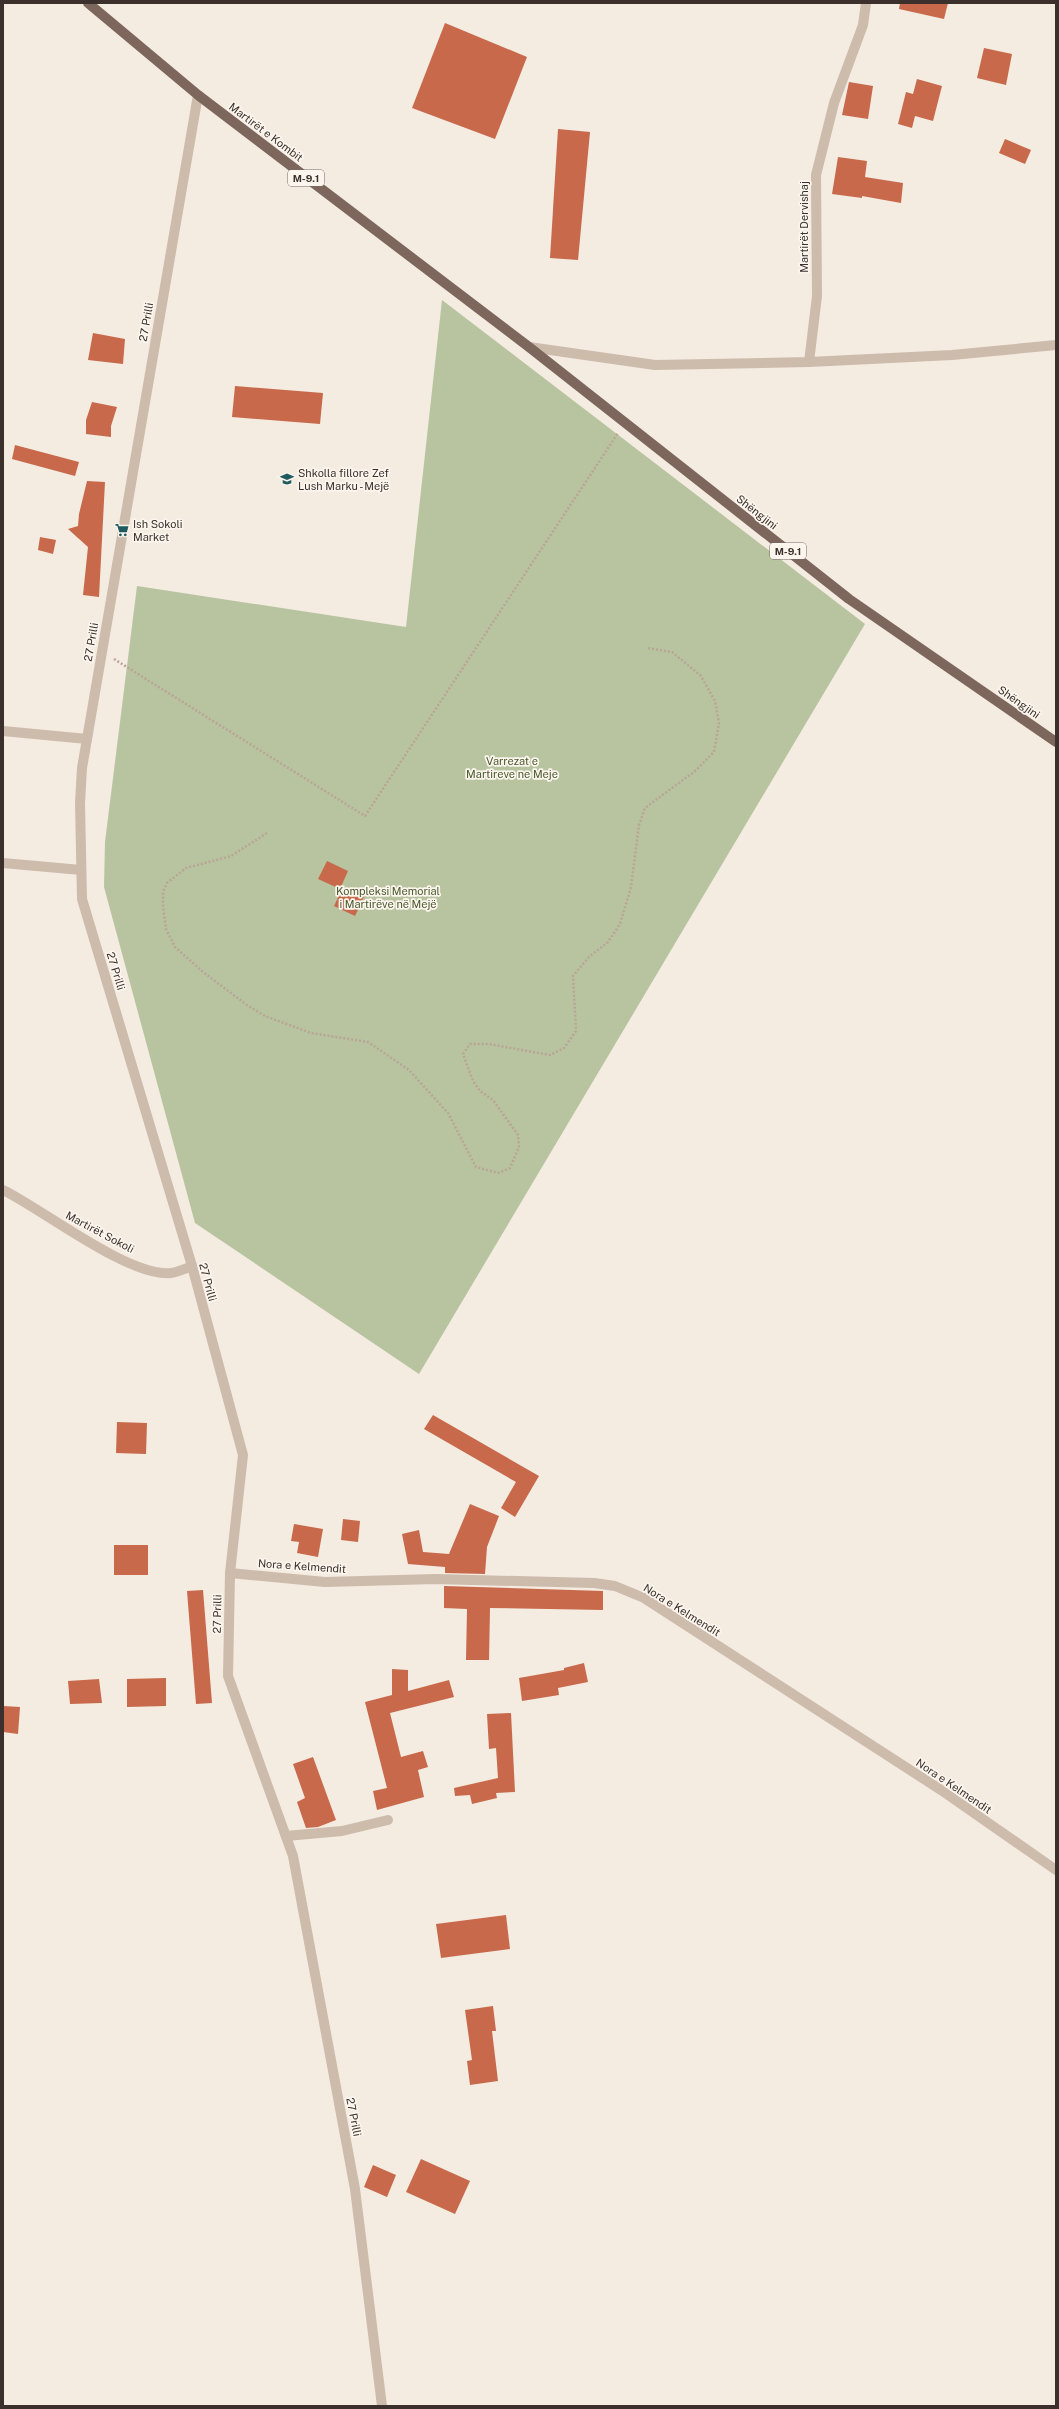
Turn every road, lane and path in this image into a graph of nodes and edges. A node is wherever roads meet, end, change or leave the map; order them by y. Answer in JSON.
{"nodes":[{"id":1,"x":88,"y":3,"type":"edge"},
{"id":2,"x":866,"y":3,"type":"edge"},
{"id":3,"x":198,"y":95,"type":"junction"},
{"id":4,"x":1056,"y":345,"type":"edge"},
{"id":5,"x":530,"y":347,"type":"junction"},
{"id":6,"x":809,"y":362,"type":"junction"},
{"id":7,"x":624,"y":422,"type":"junction"},
{"id":8,"x":647,"y":648,"type":"dead end"},
{"id":9,"x":102,"y":651,"type":"junction"},
{"id":10,"x":3,"y":731,"type":"edge"},
{"id":11,"x":87,"y":739,"type":"junction"},
{"id":12,"x":1056,"y":742,"type":"edge"},
{"id":13,"x":267,"y":833,"type":"dead end"},
{"id":14,"x":3,"y":863,"type":"edge"},
{"id":15,"x":81,"y":870,"type":"junction"},
{"id":16,"x":3,"y":1190,"type":"edge"},
{"id":17,"x":192,"y":1266,"type":"junction"},
{"id":18,"x":230,"y":1573,"type":"junction"},
{"id":19,"x":388,"y":1820,"type":"dead end"},
{"id":20,"x":286,"y":1836,"type":"junction"},
{"id":21,"x":1056,"y":1870,"type":"edge"},
{"id":22,"x":382,"y":2406,"type":"edge"}],
"edges":[{"from":1,"to":3,"type":"main road","name":"Martirët e Kombit","number":"M-9.1"},
{"from":2,"to":6,"type":"street","name":"Martirët Dervishaj"},
{"from":3,"to":5,"type":"main road","name":"Martirët e Kombit","number":"M-9.1"},
{"from":3,"to":9,"type":"street","name":"27 Prilli"},
{"from":4,"to":6,"type":"street"},
{"from":5,"to":6,"type":"street"},
{"from":5,"to":7,"type":"main road","name":"Shëngjini","number":"M-9.1"},
{"from":7,"to":9,"type":"path"},
{"from":7,"to":12,"type":"main road","name":"Shëngjini","number":"M-9.1"},
{"from":8,"to":13,"type":"path"},
{"from":9,"to":11,"type":"street","name":"27 Prilli"},
{"from":10,"to":11,"type":"street"},
{"from":11,"to":15,"type":"street","name":"27 Prilli"},
{"from":14,"to":15,"type":"street"},
{"from":15,"to":17,"type":"street","name":"27 Prilli"},
{"from":16,"to":17,"type":"street","name":"Martirët Sokoli"},
{"from":17,"to":18,"type":"street","name":"27 Prilli"},
{"from":18,"to":20,"type":"street","name":"27 Prilli"},
{"from":18,"to":21,"type":"street","name":"Nora e Kelmendit"},
{"from":19,"to":20,"type":"street"},
{"from":20,"to":22,"type":"street","name":"27 Prilli"}]}
